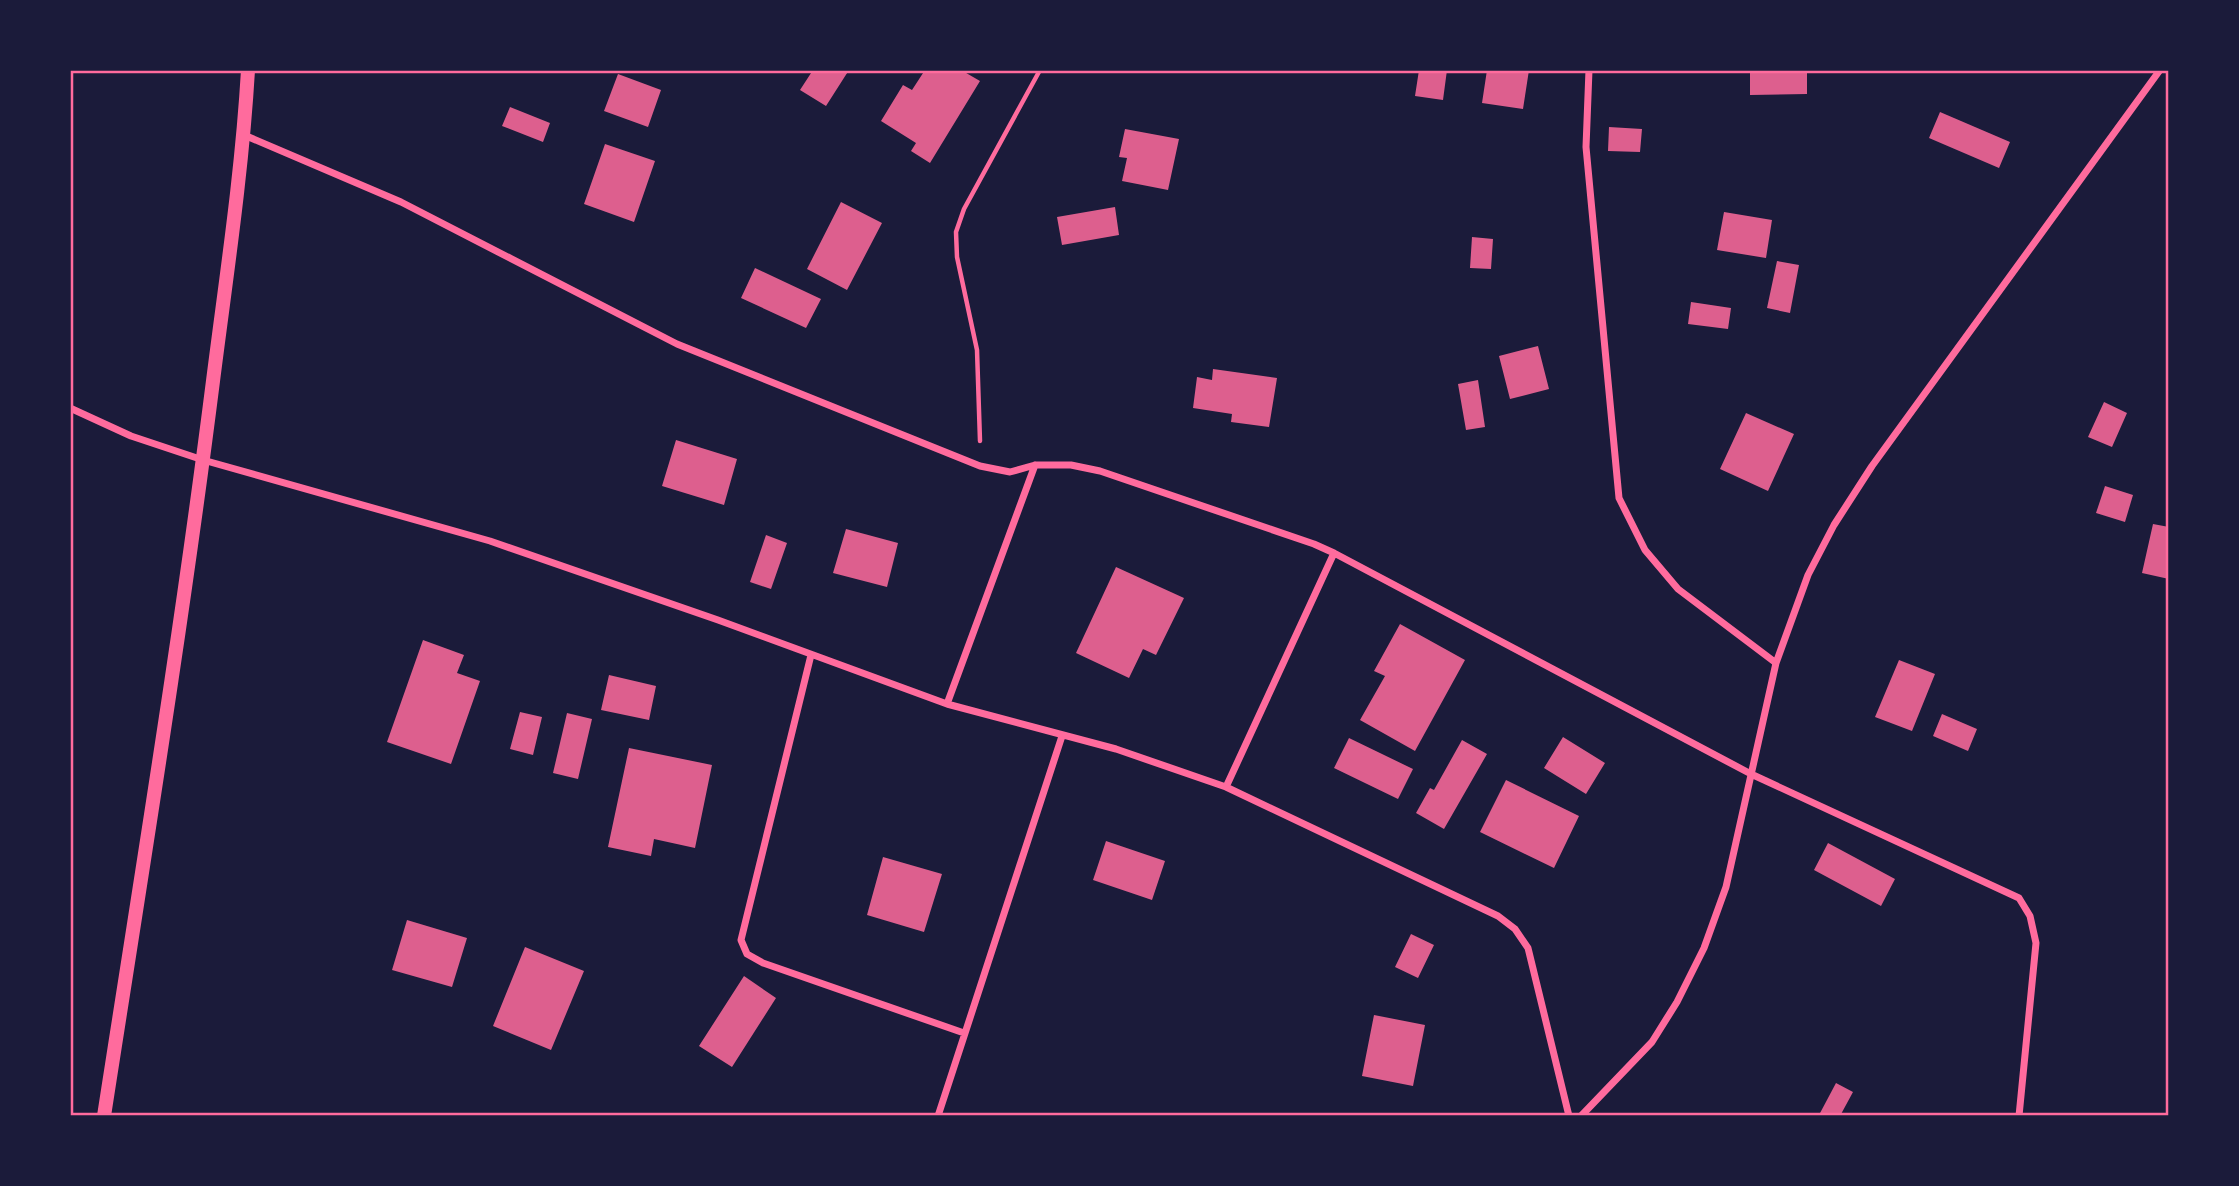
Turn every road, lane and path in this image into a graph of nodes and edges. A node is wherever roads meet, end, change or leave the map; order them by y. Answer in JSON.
{"nodes":[{"id":1,"x":248,"y":70,"type":"edge"},
{"id":2,"x":1040,"y":70,"type":"edge"},
{"id":3,"x":1589,"y":70,"type":"edge"},
{"id":4,"x":2160,"y":70,"type":"edge"},
{"id":5,"x":244,"y":135,"type":"junction"},
{"id":6,"x":70,"y":408,"type":"edge"},
{"id":7,"x":203,"y":460,"type":"junction"},
{"id":8,"x":1035,"y":465,"type":"junction"},
{"id":9,"x":980,"y":466,"type":"junction"},
{"id":10,"x":1334,"y":554,"type":"junction"},
{"id":11,"x":811,"y":654,"type":"junction"},
{"id":12,"x":1776,"y":663,"type":"junction"},
{"id":13,"x":947,"y":704,"type":"junction"},
{"id":14,"x":1062,"y":736,"type":"junction"},
{"id":15,"x":1751,"y":774,"type":"junction"},
{"id":16,"x":1226,"y":788,"type":"junction"},
{"id":17,"x":964,"y":1033,"type":"junction"},
{"id":18,"x":104,"y":1116,"type":"edge"},
{"id":19,"x":938,"y":1116,"type":"edge"},
{"id":20,"x":1569,"y":1116,"type":"edge"},
{"id":21,"x":1581,"y":1116,"type":"edge"},
{"id":22,"x":2019,"y":1116,"type":"edge"}],
"edges":[{"from":1,"to":5,"type":"main road"},
{"from":2,"to":9,"type":"path"},
{"from":3,"to":12,"type":"street"},
{"from":4,"to":12,"type":"street"},
{"from":5,"to":7,"type":"main road"},
{"from":5,"to":9,"type":"street"},
{"from":6,"to":7,"type":"street"},
{"from":7,"to":11,"type":"street"},
{"from":7,"to":18,"type":"main road"},
{"from":8,"to":9,"type":"street"},
{"from":8,"to":10,"type":"street"},
{"from":8,"to":13,"type":"street"},
{"from":10,"to":15,"type":"street"},
{"from":10,"to":16,"type":"street"},
{"from":11,"to":13,"type":"street"},
{"from":11,"to":17,"type":"street"},
{"from":12,"to":15,"type":"street"},
{"from":13,"to":14,"type":"street"},
{"from":14,"to":16,"type":"street"},
{"from":14,"to":17,"type":"street"},
{"from":15,"to":21,"type":"street"},
{"from":15,"to":22,"type":"street"},
{"from":16,"to":20,"type":"street"},
{"from":17,"to":19,"type":"street"}]}
